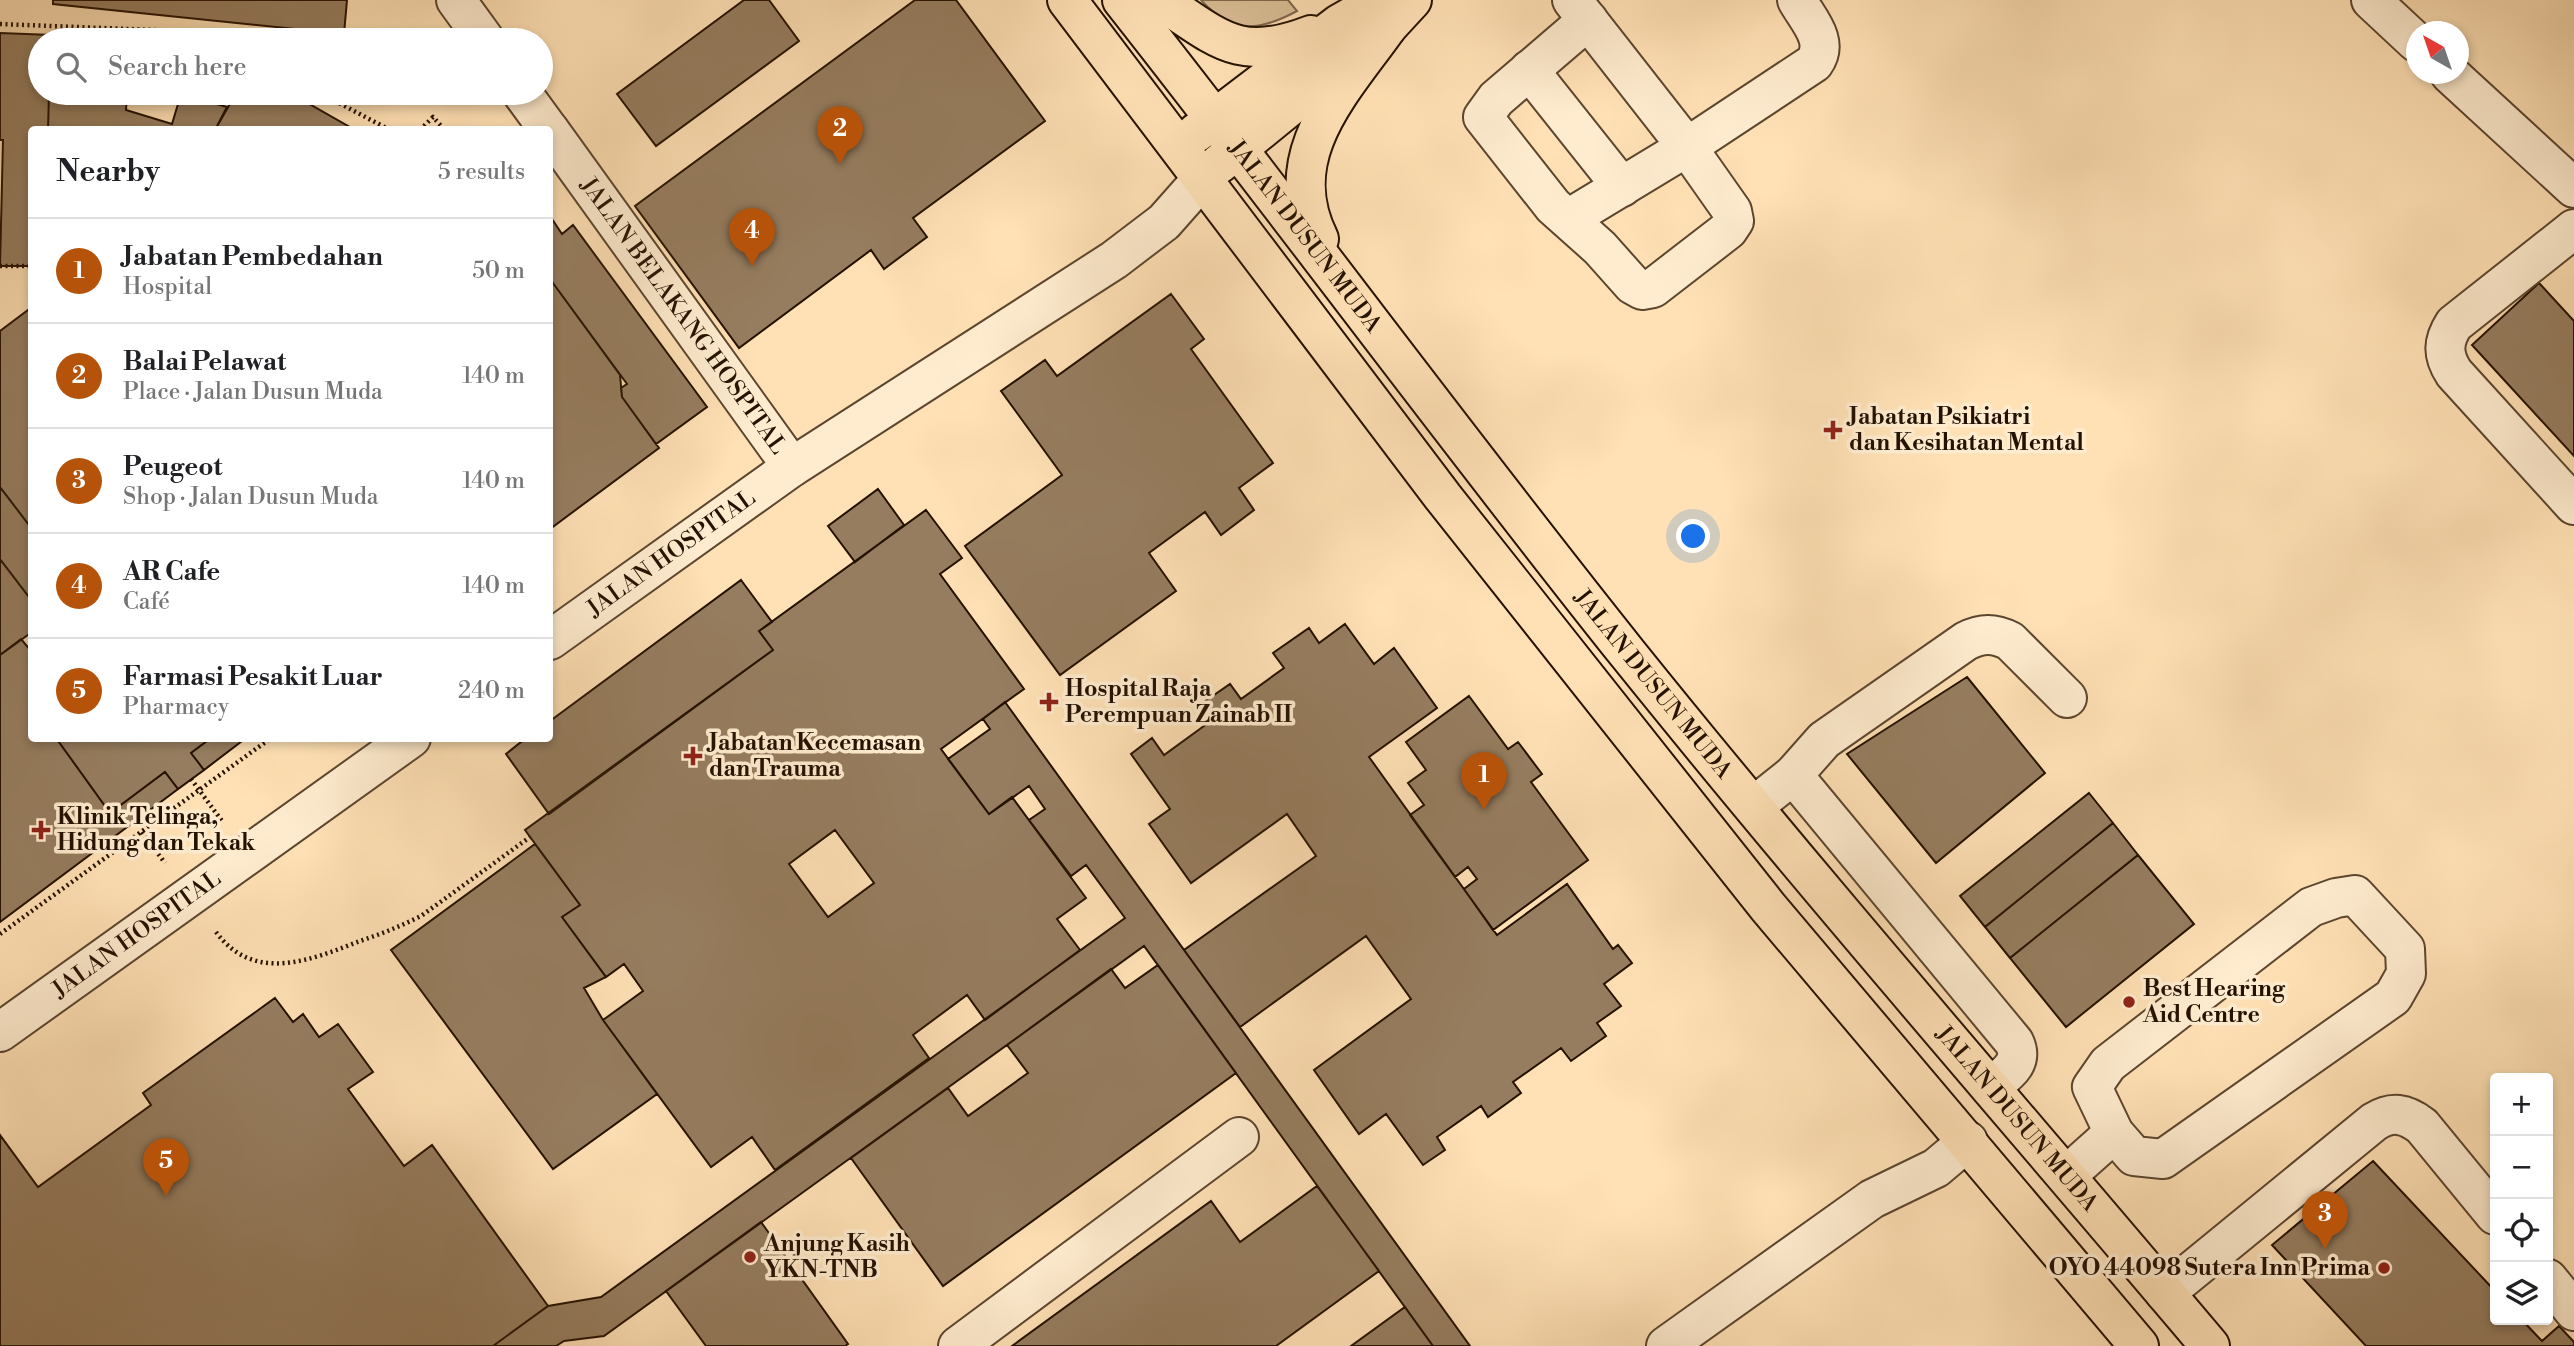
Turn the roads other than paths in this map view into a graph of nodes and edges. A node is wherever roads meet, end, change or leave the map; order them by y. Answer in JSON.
{"nodes":[{"id":1,"x":456,"y":0,"type":"edge"},
{"id":2,"x":1066,"y":0,"type":"edge"},
{"id":3,"x":1122,"y":0,"type":"edge"},
{"id":4,"x":1160,"y":0,"type":"edge"},
{"id":5,"x":1797,"y":0,"type":"edge"},
{"id":6,"x":2371,"y":0,"type":"edge"},
{"id":7,"x":1393,"y":9,"type":"edge"},
{"id":8,"x":1580,"y":10,"type":"edge"},
{"id":9,"x":1339,"y":24,"type":"junction"},
{"id":10,"x":476,"y":28,"type":"edge"},
{"id":11,"x":2406,"y":32,"type":"edge"},
{"id":12,"x":1529,"y":70,"type":"junction"},
{"id":13,"x":2461,"y":84,"type":"edge"},
{"id":14,"x":531,"y":105,"type":"edge"},
{"id":15,"x":1215,"y":118,"type":"junction"},
{"id":16,"x":546,"y":126,"type":"edge"},
{"id":17,"x":553,"y":136,"type":"edge"},
{"id":18,"x":1178,"y":147,"type":"junction"},
{"id":19,"x":1687,"y":147,"type":"junction"},
{"id":20,"x":1238,"y":148,"type":"junction"},
{"id":21,"x":1202,"y":179,"type":"junction"},
{"id":22,"x":1622,"y":187,"type":"junction"},
{"id":23,"x":2574,"y":188,"type":"edge"},
{"id":24,"x":1568,"y":219,"type":"junction"},
{"id":25,"x":2574,"y":229,"type":"edge"},
{"id":26,"x":1344,"y":288,"type":"junction"},
{"id":27,"x":792,"y":467,"type":"junction"},
{"id":28,"x":2574,"y":505,"type":"edge"},
{"id":29,"x":553,"y":638,"type":"edge"},
{"id":30,"x":2067,"y":698,"type":"dead end"},
{"id":31,"x":405,"y":742,"type":"edge"},
{"id":32,"x":1793,"y":775,"type":"junction"},
{"id":33,"x":1754,"y":806,"type":"junction"},
{"id":34,"x":1904,"y":909,"type":"junction"},
{"id":35,"x":1865,"y":941,"type":"junction"},
{"id":36,"x":0,"y":1032,"type":"edge"},
{"id":37,"x":1990,"y":1087,"type":"junction"},
{"id":38,"x":2114,"y":1133,"type":"junction"},
{"id":39,"x":1239,"y":1137,"type":"dead end"},
{"id":40,"x":1968,"y":1142,"type":"junction"},
{"id":41,"x":2067,"y":1175,"type":"junction"},
{"id":42,"x":2490,"y":1209,"type":"edge"},
{"id":43,"x":2553,"y":1285,"type":"edge"},
{"id":44,"x":2165,"y":1293,"type":"junction"},
{"id":45,"x":2574,"y":1311,"type":"edge"},
{"id":46,"x":958,"y":1346,"type":"edge"},
{"id":47,"x":1666,"y":1346,"type":"edge"},
{"id":48,"x":2139,"y":1346,"type":"edge"},
{"id":49,"x":2210,"y":1346,"type":"edge"}],
"edges":[{"from":1,"to":10,"type":"street"},
{"from":2,"to":18,"type":"main road"},
{"from":3,"to":15,"type":"main road","name":"JALAN DUSUN MUDA"},
{"from":4,"to":9,"type":"main road"},
{"from":5,"to":19,"type":"street"},
{"from":6,"to":11,"type":"street"},
{"from":7,"to":9,"type":"main road"},
{"from":7,"to":20,"type":"main road"},
{"from":7,"to":26,"type":"main road"},
{"from":8,"to":12,"type":"street"},
{"from":8,"to":19,"type":"street"},
{"from":9,"to":15,"type":"main road"},
{"from":12,"to":22,"type":"street"},
{"from":12,"to":24,"type":"street"},
{"from":13,"to":23,"type":"street"},
{"from":14,"to":16,"type":"street","name":"JALAN BELAKANG HOSPITAL"},
{"from":15,"to":18,"type":"main road"},
{"from":15,"to":20,"type":"main road","name":"JALAN DUSUN MUDA"},
{"from":17,"to":27,"type":"street","name":"JALAN BELAKANG HOSPITAL"},
{"from":18,"to":21,"type":"main road"},
{"from":19,"to":22,"type":"street"},
{"from":19,"to":24,"type":"street"},
{"from":20,"to":21,"type":"main road"},
{"from":20,"to":26,"type":"main road","name":"JALAN DUSUN MUDA"},
{"from":21,"to":27,"type":"street","name":"JALAN HOSPITAL"},
{"from":21,"to":40,"type":"main road"},
{"from":22,"to":24,"type":"street"},
{"from":25,"to":28,"type":"street"},
{"from":26,"to":33,"type":"main road","name":"JALAN DUSUN MUDA"},
{"from":27,"to":29,"type":"street","name":"JALAN HOSPITAL"},
{"from":30,"to":32,"type":"street"},
{"from":31,"to":36,"type":"street","name":"JALAN HOSPITAL"},
{"from":32,"to":33,"type":"street"},
{"from":32,"to":34,"type":"street"},
{"from":33,"to":35,"type":"main road","name":"JALAN DUSUN MUDA"},
{"from":34,"to":35,"type":"street"},
{"from":34,"to":37,"type":"street"},
{"from":35,"to":37,"type":"main road","name":"JALAN DUSUN MUDA"},
{"from":37,"to":41,"type":"main road","name":"JALAN DUSUN MUDA"},
{"from":38,"to":38,"type":"street"},
{"from":38,"to":41,"type":"street"},
{"from":39,"to":46,"type":"street"},
{"from":40,"to":47,"type":"street"},
{"from":40,"to":48,"type":"main road"},
{"from":41,"to":44,"type":"main road","name":"JALAN DUSUN MUDA"},
{"from":42,"to":44,"type":"street"},
{"from":43,"to":45,"type":"street"},
{"from":44,"to":49,"type":"main road","name":"JALAN DUSUN MUDA"}]}
